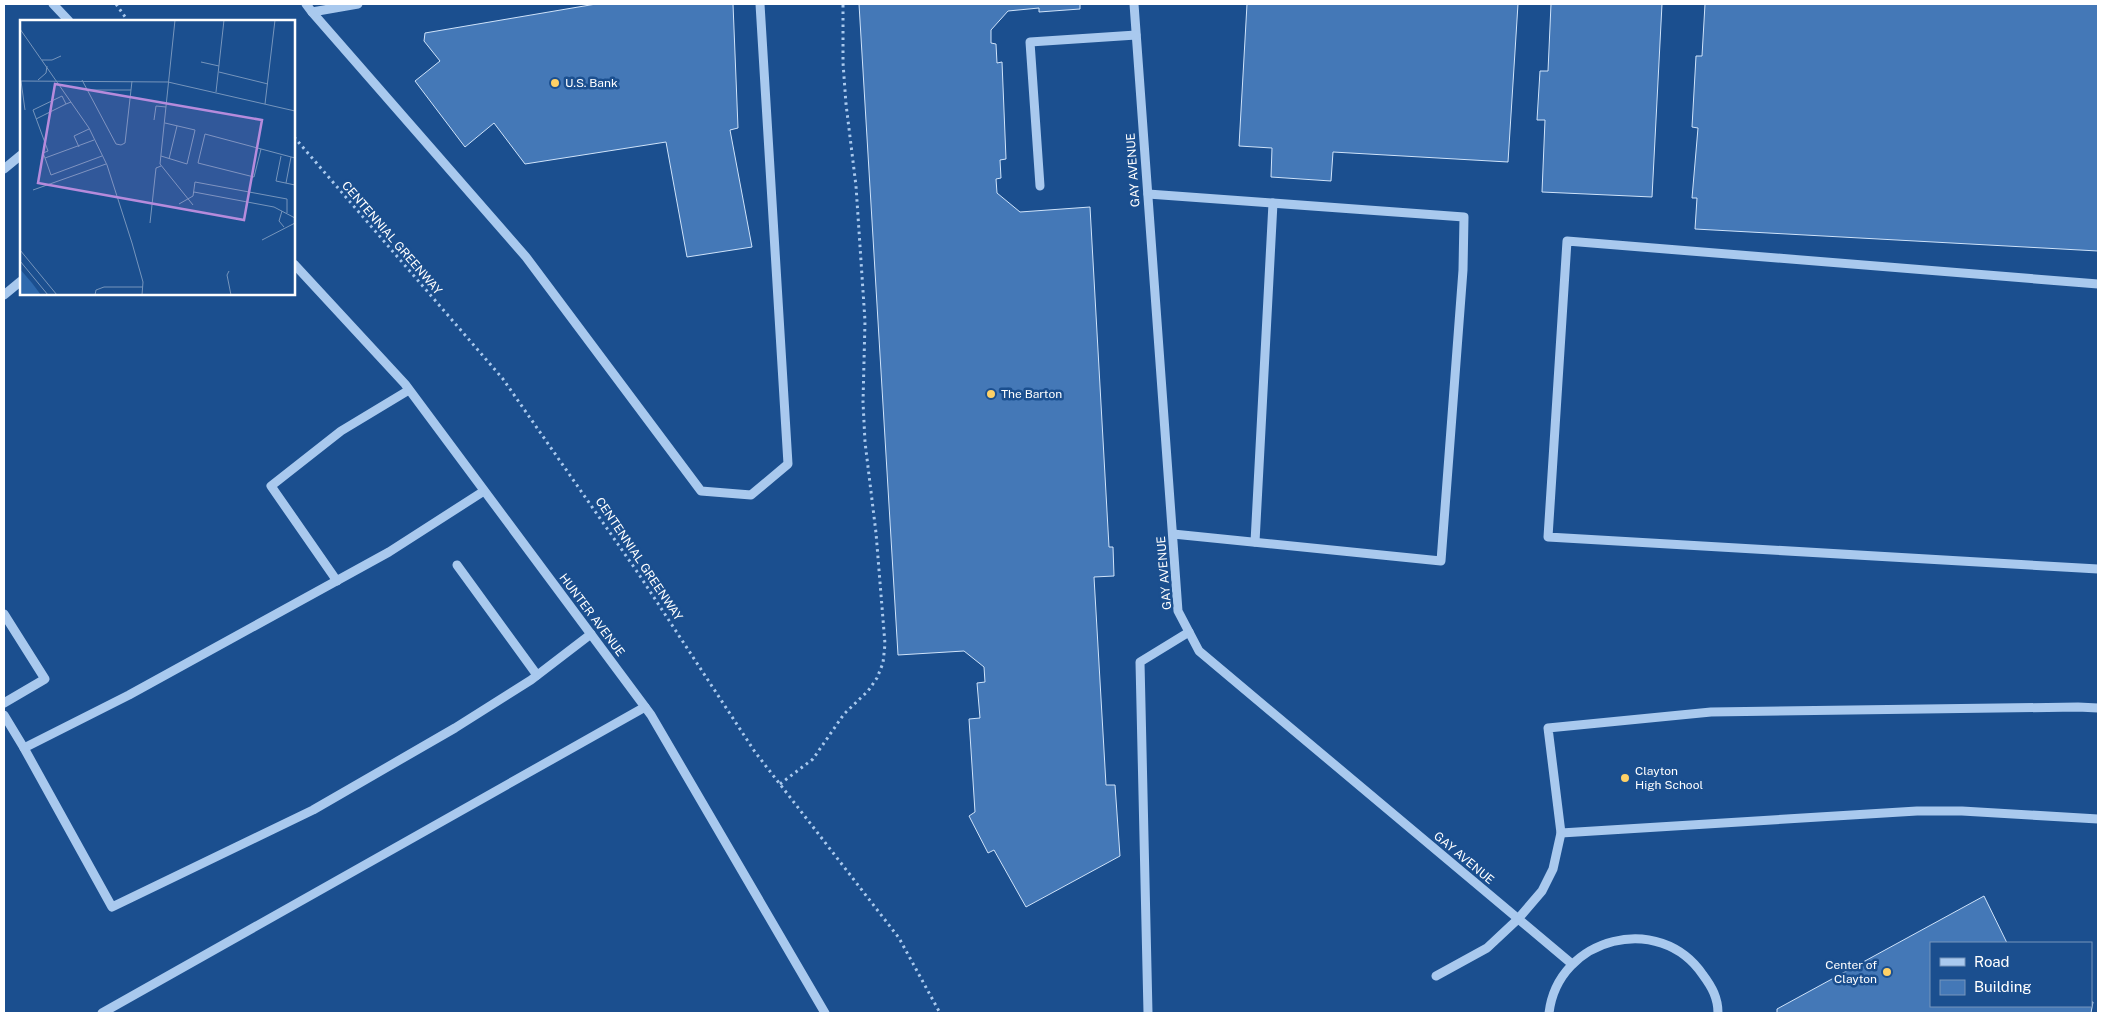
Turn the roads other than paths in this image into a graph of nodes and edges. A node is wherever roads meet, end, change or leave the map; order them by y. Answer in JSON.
{"nodes":[{"id":1,"x":53,"y":4,"type":"edge"},
{"id":2,"x":306,"y":4,"type":"edge"},
{"id":3,"x":358,"y":4,"type":"edge"},
{"id":4,"x":760,"y":4,"type":"edge"},
{"id":5,"x":1134,"y":4,"type":"edge"},
{"id":6,"x":312,"y":12,"type":"junction"},
{"id":7,"x":68,"y":20,"type":"edge"},
{"id":8,"x":1136,"y":35,"type":"junction"},
{"id":9,"x":20,"y":156,"type":"edge"},
{"id":10,"x":4,"y":169,"type":"edge"},
{"id":11,"x":1040,"y":186,"type":"dead end"},
{"id":12,"x":1148,"y":194,"type":"junction"},
{"id":13,"x":1273,"y":203,"type":"junction"},
{"id":14,"x":295,"y":265,"type":"edge"},
{"id":15,"x":20,"y":282,"type":"edge"},
{"id":16,"x":2098,"y":284,"type":"edge"},
{"id":17,"x":4,"y":295,"type":"edge"},
{"id":18,"x":409,"y":390,"type":"junction"},
{"id":19,"x":484,"y":491,"type":"junction"},
{"id":20,"x":1173,"y":534,"type":"junction"},
{"id":21,"x":1254,"y":542,"type":"junction"},
{"id":22,"x":457,"y":565,"type":"dead end"},
{"id":23,"x":2098,"y":569,"type":"edge"},
{"id":24,"x":337,"y":581,"type":"junction"},
{"id":25,"x":4,"y":614,"type":"edge"},
{"id":26,"x":1189,"y":632,"type":"junction"},
{"id":27,"x":591,"y":634,"type":"junction"},
{"id":28,"x":537,"y":675,"type":"junction"},
{"id":29,"x":4,"y":703,"type":"edge"},
{"id":30,"x":644,"y":707,"type":"junction"},
{"id":31,"x":2098,"y":708,"type":"edge"},
{"id":32,"x":4,"y":715,"type":"edge"},
{"id":33,"x":24,"y":748,"type":"junction"},
{"id":34,"x":2098,"y":819,"type":"edge"},
{"id":35,"x":1561,"y":833,"type":"junction"},
{"id":36,"x":1518,"y":919,"type":"junction"},
{"id":37,"x":1572,"y":964,"type":"junction"},
{"id":38,"x":1436,"y":976,"type":"dead end"},
{"id":39,"x":102,"y":1013,"type":"edge"},
{"id":40,"x":825,"y":1013,"type":"edge"},
{"id":41,"x":1148,"y":1013,"type":"edge"},
{"id":42,"x":1549,"y":1013,"type":"edge"},
{"id":43,"x":1718,"y":1013,"type":"edge"}],
"edges":[{"from":1,"to":7,"type":"street"},
{"from":2,"to":6,"type":"street"},
{"from":3,"to":6,"type":"street"},
{"from":4,"to":6,"type":"street"},
{"from":5,"to":8,"type":"street","name":"GAY AVENUE"},
{"from":8,"to":11,"type":"street"},
{"from":8,"to":12,"type":"street","name":"GAY AVENUE"},
{"from":9,"to":10,"type":"street"},
{"from":12,"to":13,"type":"street"},
{"from":12,"to":20,"type":"street","name":"GAY AVENUE"},
{"from":13,"to":21,"type":"street"},
{"from":13,"to":21,"type":"street"},
{"from":14,"to":18,"type":"street","name":"HUNTER AVENUE"},
{"from":15,"to":17,"type":"street"},
{"from":16,"to":23,"type":"street"},
{"from":18,"to":19,"type":"street","name":"HUNTER AVENUE"},
{"from":18,"to":24,"type":"street"},
{"from":19,"to":24,"type":"street"},
{"from":19,"to":27,"type":"street","name":"HUNTER AVENUE"},
{"from":20,"to":21,"type":"street"},
{"from":20,"to":26,"type":"street","name":"GAY AVENUE"},
{"from":22,"to":28,"type":"street"},
{"from":24,"to":33,"type":"street"},
{"from":25,"to":29,"type":"street"},
{"from":26,"to":36,"type":"street","name":"GAY AVENUE"},
{"from":26,"to":41,"type":"street"},
{"from":27,"to":28,"type":"street"},
{"from":27,"to":30,"type":"street","name":"HUNTER AVENUE"},
{"from":28,"to":33,"type":"street"},
{"from":30,"to":39,"type":"street"},
{"from":30,"to":40,"type":"street","name":"HUNTER AVENUE"},
{"from":31,"to":35,"type":"street"},
{"from":32,"to":33,"type":"street"},
{"from":34,"to":35,"type":"street"},
{"from":35,"to":36,"type":"street"},
{"from":36,"to":37,"type":"street","name":"GAY AVENUE"},
{"from":36,"to":38,"type":"street"},
{"from":37,"to":42,"type":"street"},
{"from":37,"to":43,"type":"street"}]}
